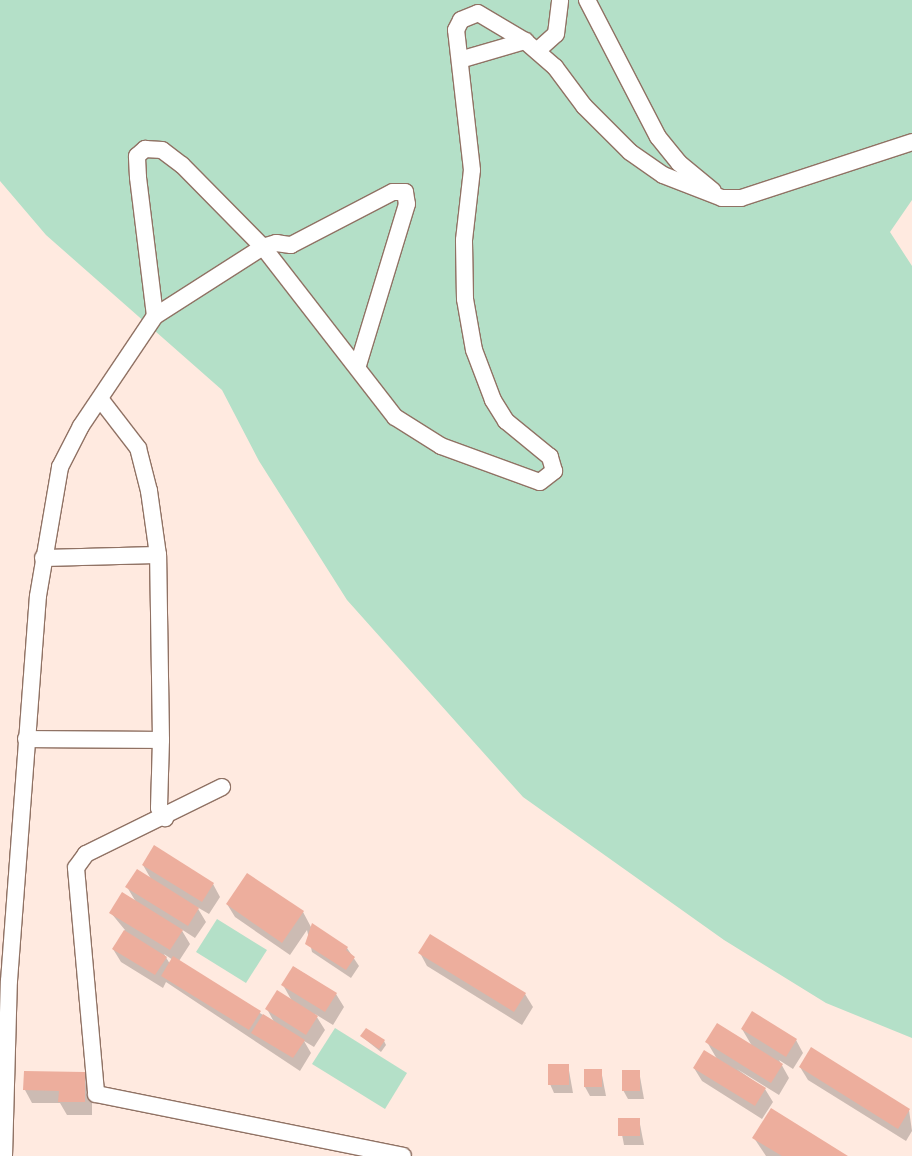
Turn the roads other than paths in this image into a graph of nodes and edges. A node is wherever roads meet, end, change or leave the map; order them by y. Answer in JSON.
{"nodes":[{"id":1,"x":560,"y":0,"type":"edge"},
{"id":2,"x":587,"y":0,"type":"edge"},
{"id":3,"x":477,"y":7,"type":"edge"},
{"id":4,"x":532,"y":45,"type":"junction"},
{"id":5,"x":463,"y":59,"type":"junction"},
{"id":6,"x":912,"y":142,"type":"edge"},
{"id":7,"x":722,"y":198,"type":"junction"},
{"id":8,"x":291,"y":245,"type":"junction"},
{"id":9,"x":263,"y":247,"type":"junction"},
{"id":10,"x":289,"y":276,"type":"junction"},
{"id":11,"x":154,"y":316,"type":"junction"},
{"id":12,"x":358,"y":365,"type":"junction"},
{"id":13,"x":101,"y":400,"type":"junction"},
{"id":14,"x":158,"y":555,"type":"junction"},
{"id":15,"x":43,"y":558,"type":"junction"},
{"id":16,"x":26,"y":739,"type":"junction"},
{"id":17,"x":161,"y":740,"type":"junction"},
{"id":18,"x":222,"y":787,"type":"dead end"},
{"id":19,"x":165,"y":818,"type":"junction"},
{"id":20,"x":352,"y":1146,"type":"junction"},
{"id":21,"x":4,"y":1156,"type":"edge"},
{"id":22,"x":335,"y":1156,"type":"edge"},
{"id":23,"x":403,"y":1156,"type":"edge"}],
"edges":[{"from":1,"to":4,"type":"street"},
{"from":2,"to":7,"type":"street"},
{"from":3,"to":4,"type":"street"},
{"from":3,"to":5,"type":"street"},
{"from":4,"to":5,"type":"street"},
{"from":4,"to":7,"type":"street"},
{"from":5,"to":12,"type":"street"},
{"from":6,"to":7,"type":"street"},
{"from":8,"to":9,"type":"street"},
{"from":8,"to":10,"type":"street"},
{"from":8,"to":12,"type":"street"},
{"from":9,"to":10,"type":"street"},
{"from":9,"to":11,"type":"street"},
{"from":9,"to":11,"type":"street"},
{"from":10,"to":12,"type":"street"},
{"from":11,"to":13,"type":"street"},
{"from":13,"to":14,"type":"street"},
{"from":13,"to":15,"type":"street"},
{"from":14,"to":15,"type":"street"},
{"from":14,"to":17,"type":"street"},
{"from":15,"to":16,"type":"street"},
{"from":16,"to":17,"type":"street"},
{"from":16,"to":21,"type":"street"},
{"from":17,"to":19,"type":"street"},
{"from":18,"to":19,"type":"street"},
{"from":19,"to":20,"type":"street"},
{"from":20,"to":22,"type":"street"},
{"from":20,"to":23,"type":"street"}]}
